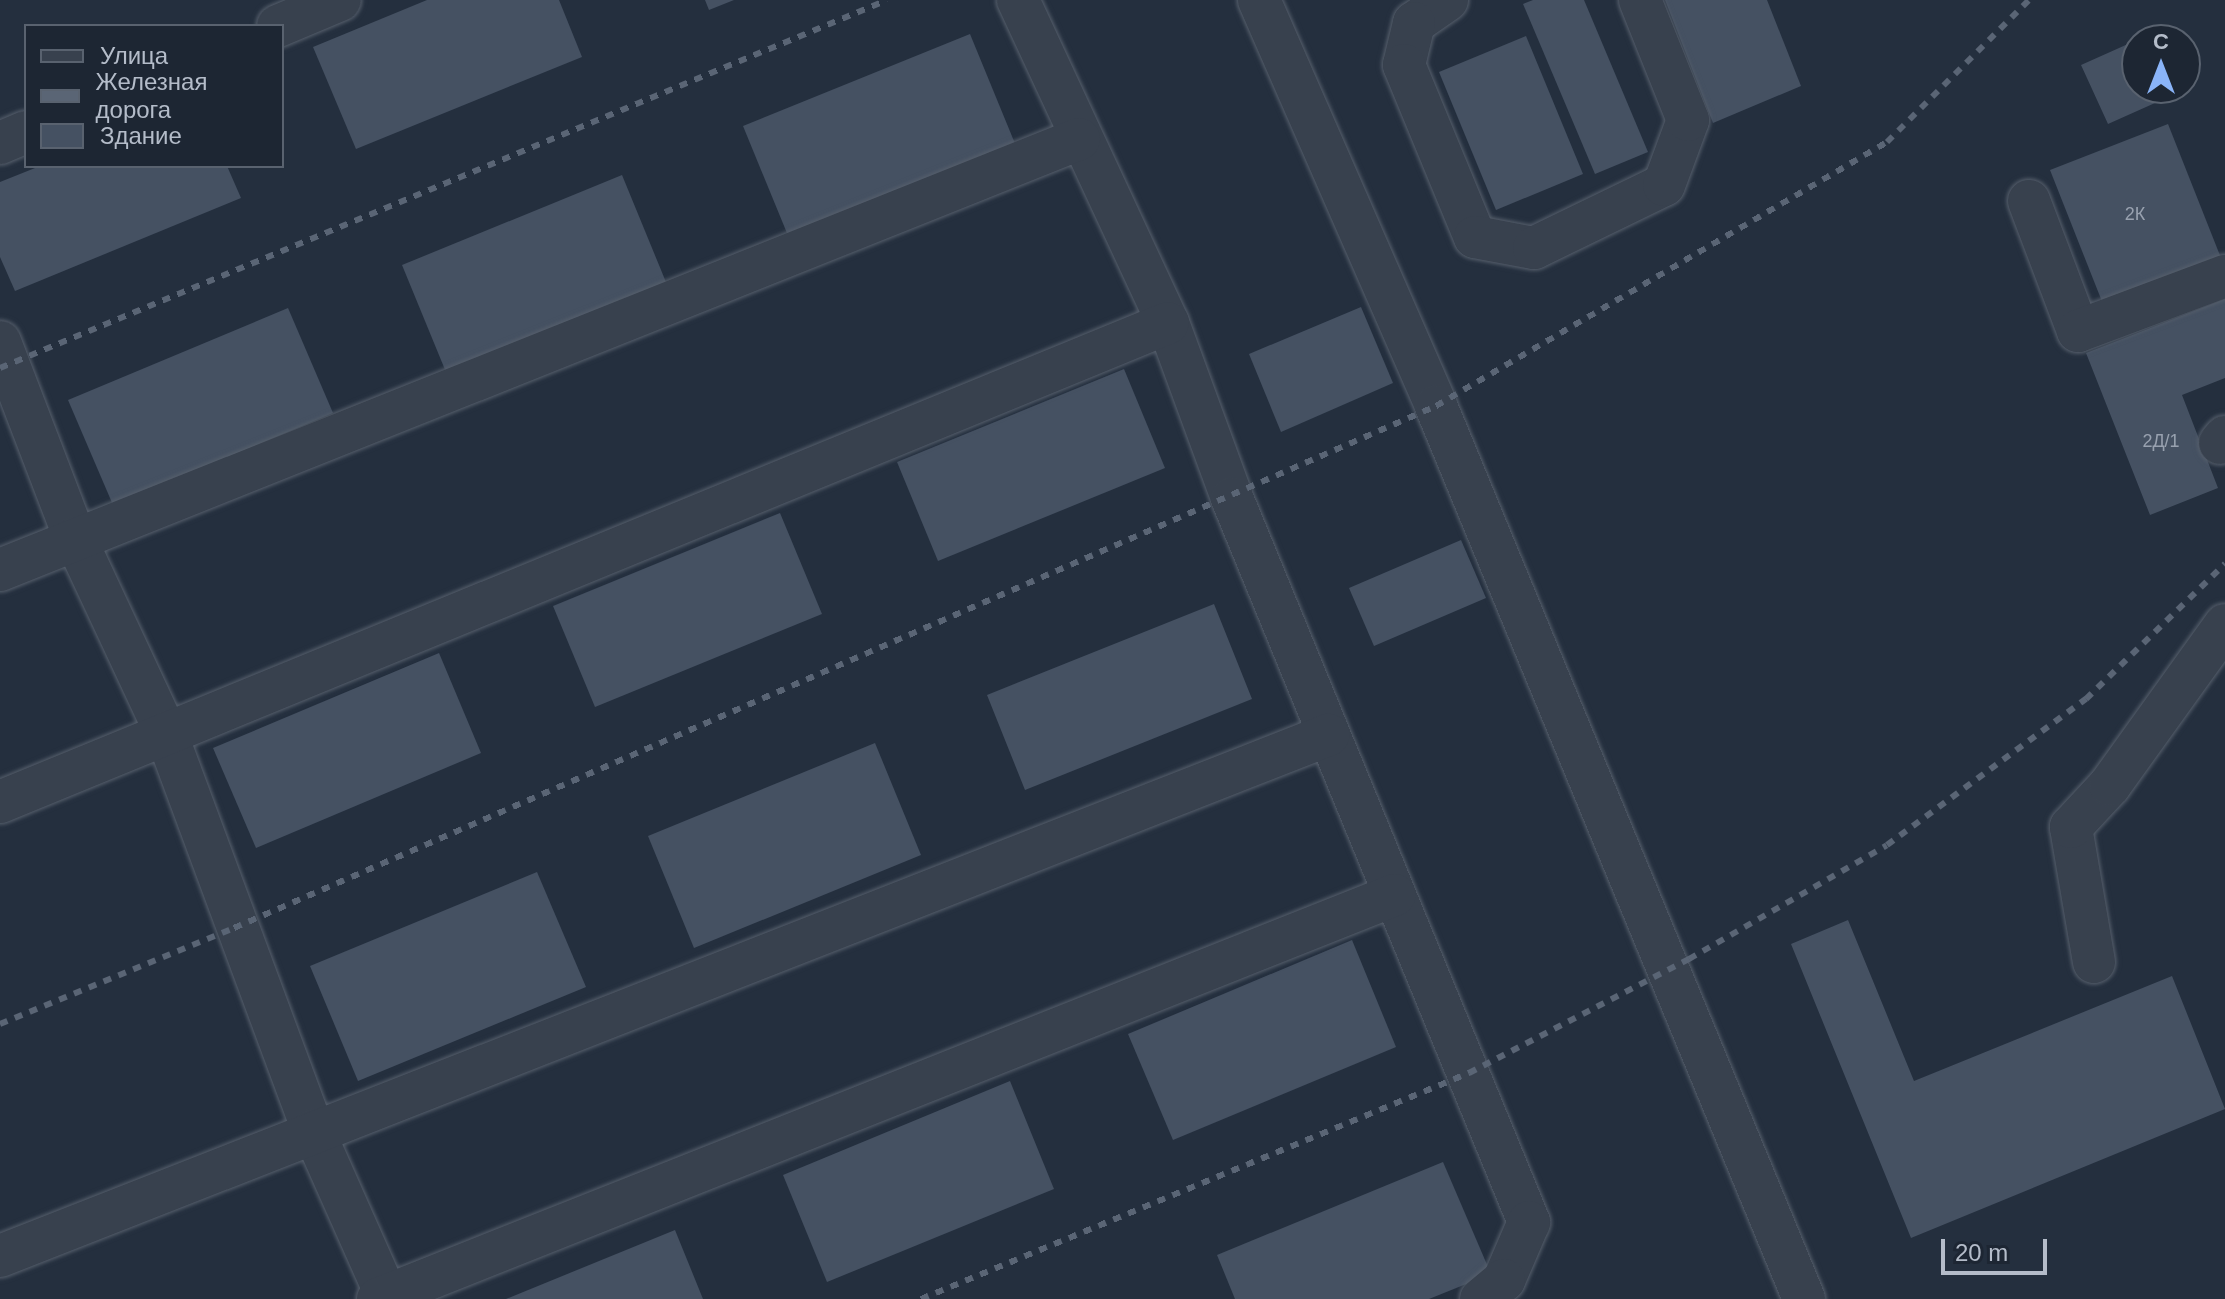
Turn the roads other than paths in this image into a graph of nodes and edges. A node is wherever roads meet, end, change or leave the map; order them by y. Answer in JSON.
{"nodes":[{"id":1,"x":340,"y":0,"type":"edge"},
{"id":2,"x":1018,"y":0,"type":"edge"},
{"id":3,"x":1259,"y":0,"type":"edge"},
{"id":4,"x":1447,"y":0,"type":"edge"},
{"id":5,"x":1640,"y":0,"type":"edge"},
{"id":6,"x":283,"y":24,"type":"edge"},
{"id":7,"x":24,"y":133,"type":"edge"},
{"id":8,"x":1079,"y":139,"type":"junction"},
{"id":9,"x":0,"y":143,"type":"edge"},
{"id":10,"x":2029,"y":201,"type":"dead end"},
{"id":11,"x":2225,"y":276,"type":"edge"},
{"id":12,"x":1168,"y":323,"type":"junction"},
{"id":13,"x":0,"y":342,"type":"edge"},
{"id":14,"x":75,"y":538,"type":"junction"},
{"id":15,"x":0,"y":570,"type":"edge"},
{"id":16,"x":2225,"y":625,"type":"edge"},
{"id":17,"x":166,"y":733,"type":"junction"},
{"id":18,"x":1328,"y":735,"type":"junction"},
{"id":19,"x":0,"y":802,"type":"edge"},
{"id":20,"x":1395,"y":895,"type":"junction"},
{"id":21,"x":2094,"y":962,"type":"dead end"},
{"id":22,"x":313,"y":1130,"type":"junction"},
{"id":23,"x":0,"y":1256,"type":"edge"},
{"id":24,"x":385,"y":1298,"type":"edge"},
{"id":25,"x":1481,"y":1299,"type":"edge"},
{"id":26,"x":1804,"y":1299,"type":"edge"}],
"edges":[{"from":1,"to":6,"type":"lane"},
{"from":2,"to":8,"type":"lane"},
{"from":3,"to":26,"type":"lane"},
{"from":4,"to":5,"type":"lane"},
{"from":7,"to":9,"type":"lane"},
{"from":8,"to":12,"type":"lane"},
{"from":8,"to":14,"type":"lane"},
{"from":10,"to":11,"type":"lane"},
{"from":12,"to":17,"type":"lane"},
{"from":12,"to":18,"type":"lane"},
{"from":13,"to":14,"type":"lane"},
{"from":14,"to":15,"type":"lane"},
{"from":14,"to":17,"type":"lane"},
{"from":16,"to":21,"type":"lane"},
{"from":17,"to":19,"type":"lane"},
{"from":17,"to":22,"type":"lane"},
{"from":18,"to":20,"type":"lane"},
{"from":18,"to":22,"type":"lane"},
{"from":20,"to":24,"type":"lane"},
{"from":20,"to":25,"type":"lane"},
{"from":22,"to":23,"type":"lane"},
{"from":22,"to":24,"type":"lane"}]}
